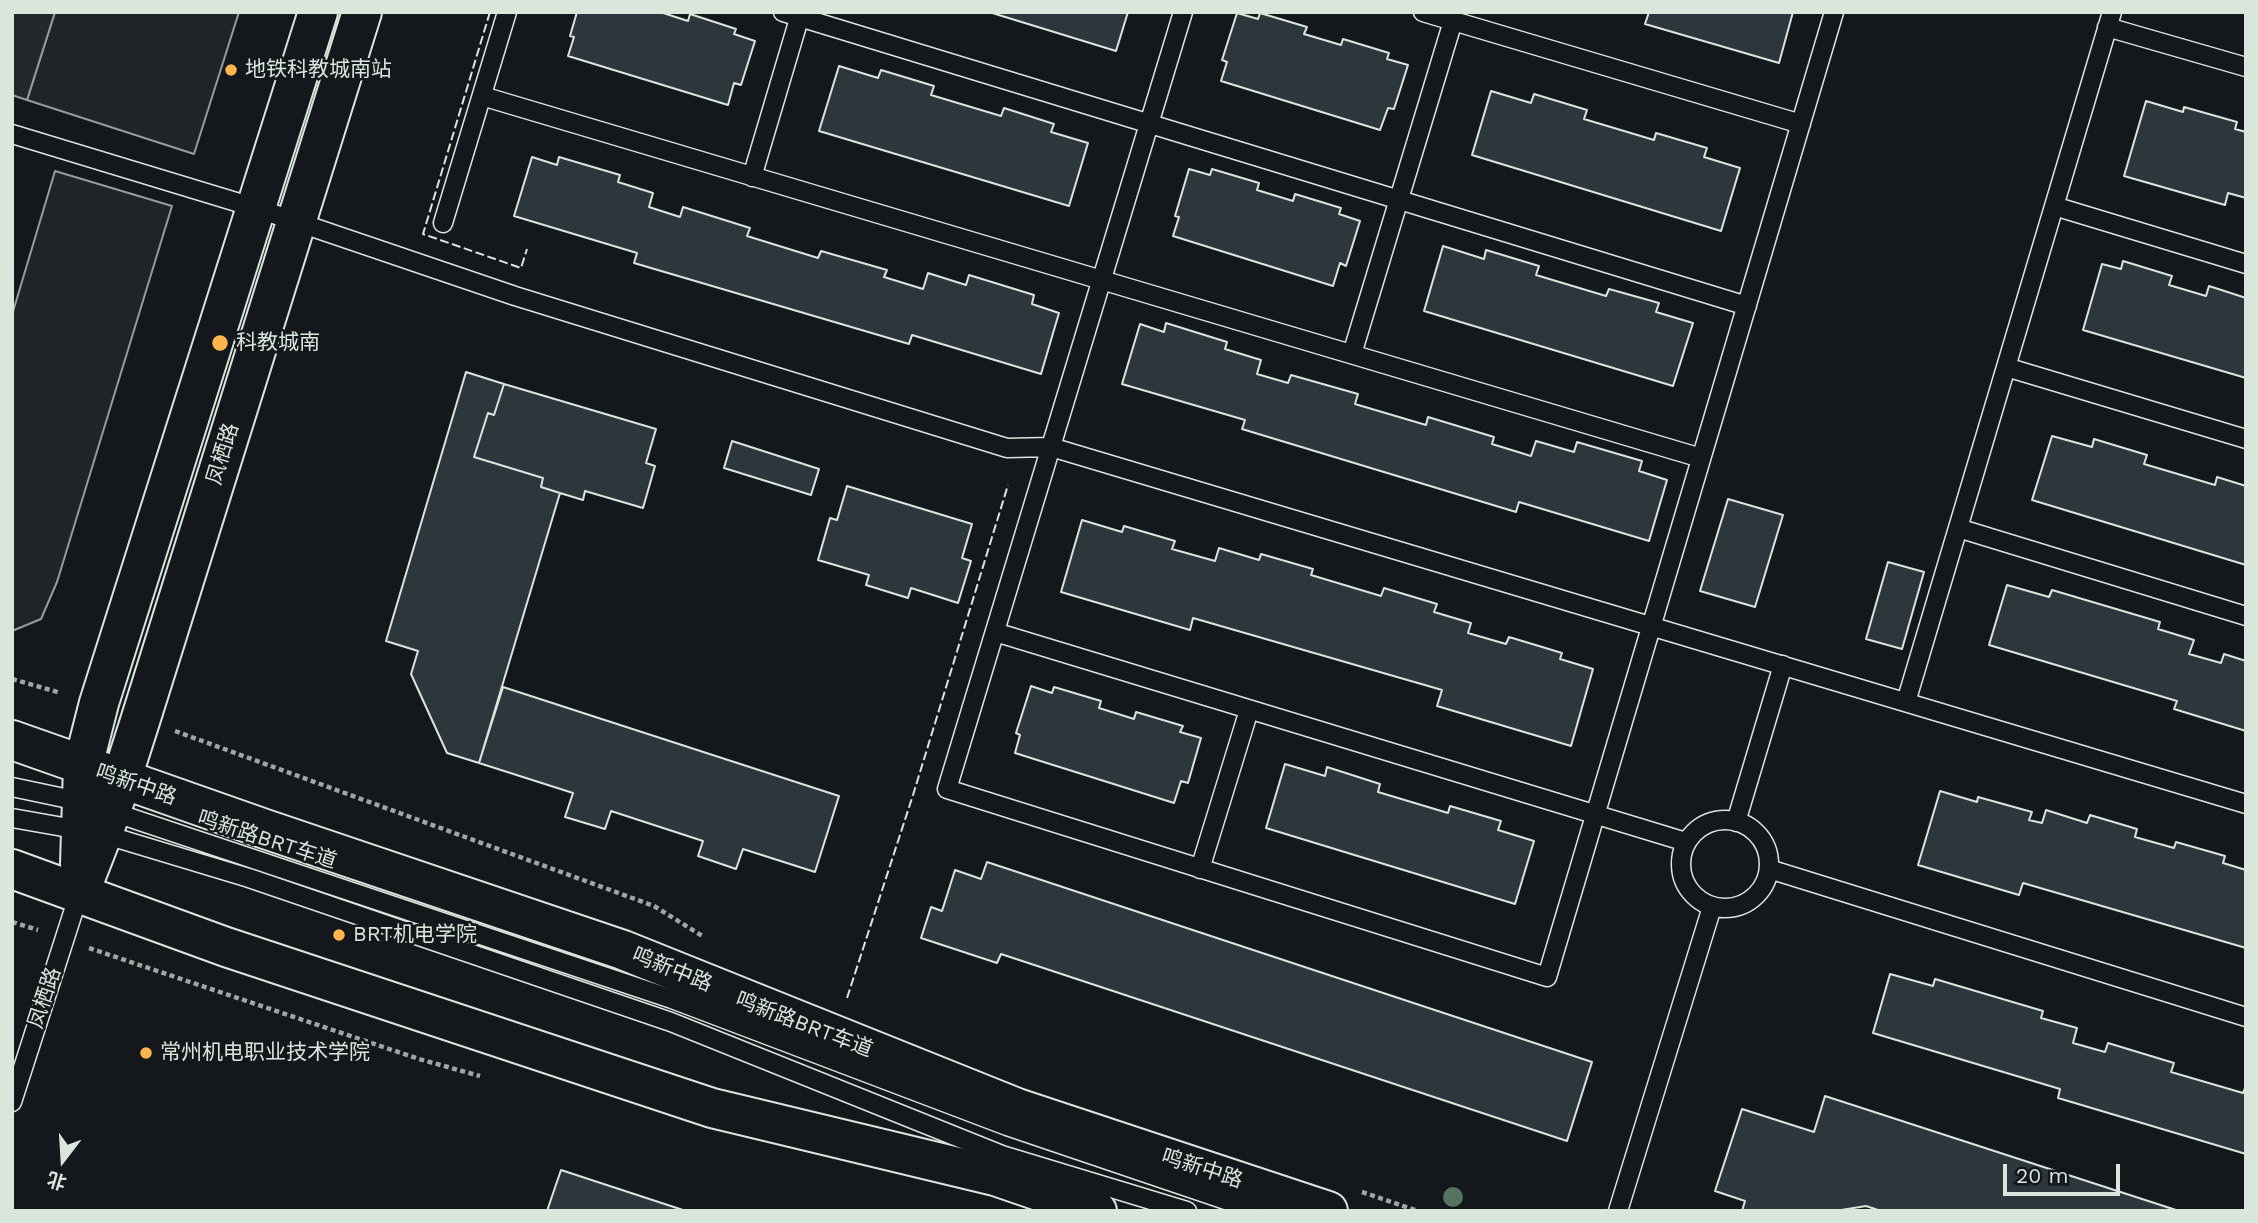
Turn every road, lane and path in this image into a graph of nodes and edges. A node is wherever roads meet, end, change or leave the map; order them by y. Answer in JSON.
{"nodes":[{"id":1,"x":318,"y":12,"type":"edge"},
{"id":2,"x":362,"y":12,"type":"edge"},
{"id":3,"x":508,"y":12,"type":"edge"},
{"id":4,"x":1184,"y":12,"type":"edge"},
{"id":5,"x":1423,"y":12,"type":"edge"},
{"id":6,"x":1834,"y":12,"type":"edge"},
{"id":7,"x":795,"y":14,"type":"edge"},
{"id":8,"x":2110,"y":20,"type":"edge"},
{"id":9,"x":1453,"y":21,"type":"junction"},
{"id":10,"x":2246,"y":67,"type":"edge"},
{"id":11,"x":482,"y":96,"type":"junction"},
{"id":12,"x":1150,"y":124,"type":"junction"},
{"id":13,"x":1801,"y":124,"type":"junction"},
{"id":14,"x":12,"y":134,"type":"edge"},
{"id":15,"x":751,"y":177,"type":"junction"},
{"id":16,"x":1399,"y":200,"type":"junction"},
{"id":17,"x":2054,"y":206,"type":"junction"},
{"id":18,"x":256,"y":208,"type":"junction"},
{"id":19,"x":296,"y":222,"type":"junction"},
{"id":20,"x":443,"y":223,"type":"dead end"},
{"id":21,"x":2246,"y":264,"type":"edge"},
{"id":22,"x":1102,"y":281,"type":"junction"},
{"id":23,"x":1747,"y":306,"type":"junction"},
{"id":24,"x":1352,"y":354,"type":"junction"},
{"id":25,"x":2006,"y":367,"type":"junction"},
{"id":26,"x":2246,"y":439,"type":"edge"},
{"id":27,"x":1051,"y":447,"type":"junction"},
{"id":28,"x":1701,"y":458,"type":"junction"},
{"id":29,"x":1958,"y":528,"type":"junction"},
{"id":30,"x":2246,"y":616,"type":"edge"},
{"id":31,"x":1652,"y":625,"type":"junction"},
{"id":32,"x":995,"y":632,"type":"junction"},
{"id":33,"x":1783,"y":665,"type":"junction"},
{"id":34,"x":1906,"y":702,"type":"junction"},
{"id":35,"x":1249,"y":710,"type":"junction"},
{"id":36,"x":12,"y":740,"type":"edge"},
{"id":37,"x":12,"y":787,"type":"edge"},
{"id":38,"x":97,"y":804,"type":"junction"},
{"id":39,"x":2246,"y":804,"type":"edge"},
{"id":40,"x":1595,"y":816,"type":"junction"},
{"id":41,"x":12,"y":818,"type":"edge"},
{"id":42,"x":1736,"y":822,"type":"junction"},
{"id":43,"x":1686,"y":842,"type":"junction"},
{"id":44,"x":12,"y":869,"type":"edge"},
{"id":45,"x":1200,"y":869,"type":"junction"},
{"id":46,"x":1769,"y":869,"type":"junction"},
{"id":47,"x":79,"y":894,"type":"junction"},
{"id":48,"x":1712,"y":907,"type":"junction"},
{"id":49,"x":2246,"y":1017,"type":"edge"},
{"id":50,"x":12,"y":1102,"type":"edge"},
{"id":51,"x":1097,"y":1211,"type":"edge"},
{"id":52,"x":1187,"y":1211,"type":"edge"},
{"id":53,"x":1258,"y":1211,"type":"edge"},
{"id":54,"x":1328,"y":1211,"type":"edge"},
{"id":55,"x":1618,"y":1211,"type":"edge"}],
"edges":[{"from":1,"to":18,"type":"main road","name":"凤栖路"},
{"from":2,"to":19,"type":"main road","name":"凤栖路"},
{"from":3,"to":11,"type":"lane"},
{"from":4,"to":12,"type":"lane"},
{"from":5,"to":9,"type":"lane"},
{"from":6,"to":13,"type":"lane"},
{"from":7,"to":12,"type":"lane"},
{"from":7,"to":15,"type":"lane"},
{"from":8,"to":10,"type":"lane"},
{"from":8,"to":17,"type":"lane"},
{"from":9,"to":13,"type":"lane"},
{"from":9,"to":16,"type":"lane"},
{"from":11,"to":15,"type":"lane"},
{"from":11,"to":20,"type":"lane"},
{"from":12,"to":16,"type":"lane"},
{"from":12,"to":22,"type":"lane"},
{"from":13,"to":23,"type":"lane"},
{"from":14,"to":18,"type":"lane"},
{"from":15,"to":22,"type":"lane"},
{"from":16,"to":23,"type":"lane"},
{"from":16,"to":24,"type":"lane"},
{"from":17,"to":21,"type":"lane"},
{"from":17,"to":25,"type":"lane"},
{"from":18,"to":19,"type":"lane"},
{"from":18,"to":38,"type":"main road","name":"凤栖路"},
{"from":19,"to":27,"type":"lane"},
{"from":19,"to":38,"type":"main road","name":"凤栖路"},
{"from":22,"to":24,"type":"lane"},
{"from":22,"to":27,"type":"lane"},
{"from":23,"to":28,"type":"lane"},
{"from":24,"to":28,"type":"lane"},
{"from":25,"to":26,"type":"lane"},
{"from":25,"to":29,"type":"lane"},
{"from":27,"to":31,"type":"lane"},
{"from":27,"to":32,"type":"lane"},
{"from":28,"to":31,"type":"lane"},
{"from":29,"to":30,"type":"lane"},
{"from":29,"to":34,"type":"lane"},
{"from":31,"to":33,"type":"lane"},
{"from":31,"to":40,"type":"lane"},
{"from":32,"to":35,"type":"lane"},
{"from":32,"to":45,"type":"lane"},
{"from":33,"to":34,"type":"lane"},
{"from":33,"to":42,"type":"lane"},
{"from":34,"to":39,"type":"lane"},
{"from":35,"to":40,"type":"lane"},
{"from":35,"to":45,"type":"lane"},
{"from":36,"to":38,"type":"main road","name":"鸣新中路"},
{"from":37,"to":38,"type":"lane","name":"鸣新路BRT车道"},
{"from":38,"to":41,"type":"lane","name":"鸣新路BRT车道"},
{"from":38,"to":47,"type":"main road","name":"凤栖路"},
{"from":38,"to":52,"type":"lane","name":"鸣新路BRT车道"},
{"from":38,"to":53,"type":"lane","name":"鸣新路BRT车道"},
{"from":38,"to":54,"type":"main road","name":"鸣新中路"},
{"from":40,"to":43,"type":"lane"},
{"from":40,"to":45,"type":"lane"},
{"from":42,"to":43,"type":"lane"},
{"from":42,"to":46,"type":"lane"},
{"from":43,"to":48,"type":"lane"},
{"from":44,"to":47,"type":"main road"},
{"from":46,"to":48,"type":"lane"},
{"from":46,"to":49,"type":"lane"},
{"from":47,"to":50,"type":"lane","name":"凤栖路"},
{"from":47,"to":51,"type":"main road"},
{"from":48,"to":55,"type":"lane"}]}
